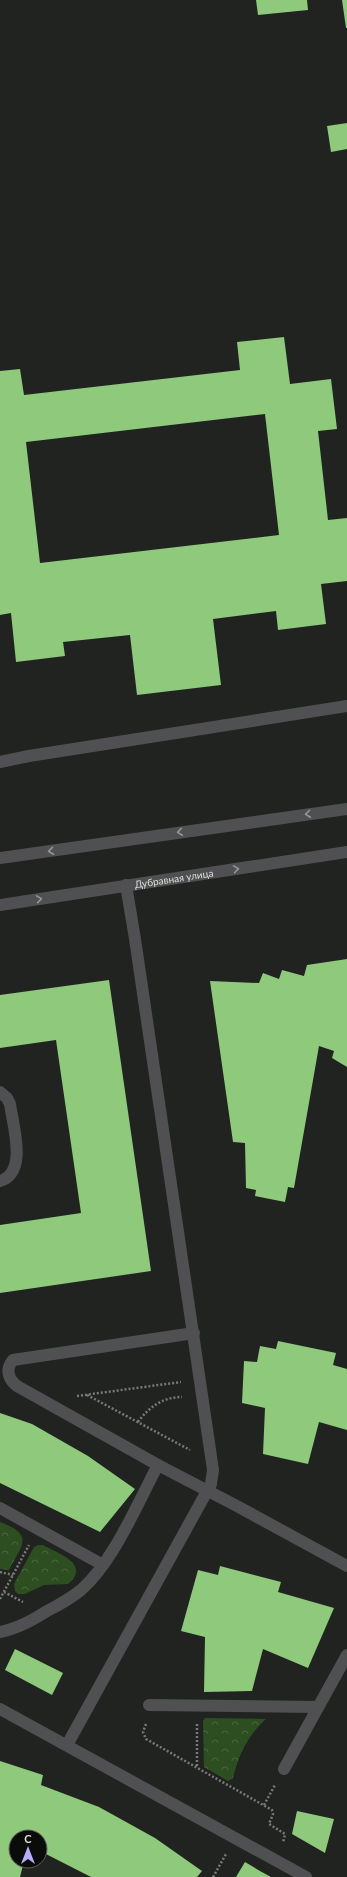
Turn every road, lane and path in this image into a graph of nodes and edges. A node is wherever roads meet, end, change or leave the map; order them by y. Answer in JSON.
{"nodes":[{"id":1,"x":347,"y":706,"type":"edge"},
{"id":2,"x":0,"y":762,"type":"edge"},
{"id":3,"x":347,"y":809,"type":"edge"},
{"id":4,"x":347,"y":852,"type":"edge"},
{"id":5,"x":0,"y":858,"type":"edge"},
{"id":6,"x":126,"y":885,"type":"junction"},
{"id":7,"x":0,"y":905,"type":"edge"},
{"id":8,"x":0,"y":1092,"type":"edge"},
{"id":9,"x":0,"y":1181,"type":"edge"},
{"id":10,"x":194,"y":1334,"type":"junction"},
{"id":11,"x":201,"y":1379,"type":"junction"},
{"id":12,"x":87,"y":1395,"type":"junction"},
{"id":13,"x":204,"y":1398,"type":"junction"},
{"id":14,"x":43,"y":1402,"type":"junction"},
{"id":15,"x":138,"y":1422,"type":"junction"},
{"id":16,"x":213,"y":1462,"type":"junction"},
{"id":17,"x":158,"y":1465,"type":"junction"},
{"id":18,"x":207,"y":1491,"type":"junction"},
{"id":19,"x":0,"y":1508,"type":"edge"},
{"id":20,"x":37,"y":1529,"type":"junction"},
{"id":21,"x":103,"y":1566,"type":"junction"},
{"id":22,"x":347,"y":1566,"type":"edge"},
{"id":23,"x":0,"y":1572,"type":"edge"},
{"id":24,"x":13,"y":1575,"type":"junction"},
{"id":25,"x":0,"y":1599,"type":"edge"},
{"id":26,"x":0,"y":1632,"type":"edge"},
{"id":27,"x":347,"y":1655,"type":"edge"},
{"id":28,"x":152,"y":1705,"type":"joint"},
{"id":29,"x":197,"y":1706,"type":"junction"},
{"id":30,"x":318,"y":1707,"type":"junction"},
{"id":31,"x":0,"y":1709,"type":"edge"},
{"id":32,"x":68,"y":1746,"type":"junction"},
{"id":33,"x":197,"y":1768,"type":"junction"},
{"id":34,"x":284,"y":1769,"type":"dead end"},
{"id":35,"x":284,"y":1833,"type":"dead end"},
{"id":36,"x":234,"y":1837,"type":"junction"},
{"id":37,"x":213,"y":1877,"type":"edge"},
{"id":38,"x":306,"y":1877,"type":"edge"}],
"edges":[{"from":1,"to":2,"type":"street"},
{"from":3,"to":5,"type":"street","one_way":true},
{"from":6,"to":4,"type":"street","name":"Дубравная улица","one_way":true},
{"from":7,"to":6,"type":"street","name":"Дубравная улица","one_way":true},
{"from":6,"to":10,"type":"street"},
{"from":8,"to":9,"type":"street"},
{"from":10,"to":11,"type":"street"},
{"from":10,"to":14,"type":"street"},
{"from":11,"to":12,"type":"path"},
{"from":11,"to":13,"type":"street"},
{"from":12,"to":14,"type":"path"},
{"from":12,"to":15,"type":"path"},
{"from":13,"to":15,"type":"path"},
{"from":13,"to":16,"type":"street"},
{"from":14,"to":17,"type":"street"},
{"from":15,"to":16,"type":"path"},
{"from":16,"to":18,"type":"street"},
{"from":17,"to":18,"type":"street"},
{"from":17,"to":21,"type":"street"},
{"from":18,"to":22,"type":"street"},
{"from":18,"to":32,"type":"street"},
{"from":19,"to":20,"type":"street"},
{"from":20,"to":21,"type":"street"},
{"from":20,"to":24,"type":"path"},
{"from":21,"to":26,"type":"street"},
{"from":23,"to":24,"type":"path"},
{"from":24,"to":25,"type":"path"},
{"from":27,"to":30,"type":"street"},
{"from":28,"to":29,"type":"street"},
{"from":28,"to":33,"type":"path"},
{"from":29,"to":30,"type":"street"},
{"from":29,"to":33,"type":"path"},
{"from":30,"to":34,"type":"street"},
{"from":31,"to":32,"type":"street"},
{"from":32,"to":36,"type":"street"},
{"from":33,"to":35,"type":"path"},
{"from":36,"to":37,"type":"path"},
{"from":36,"to":38,"type":"street"}]}
